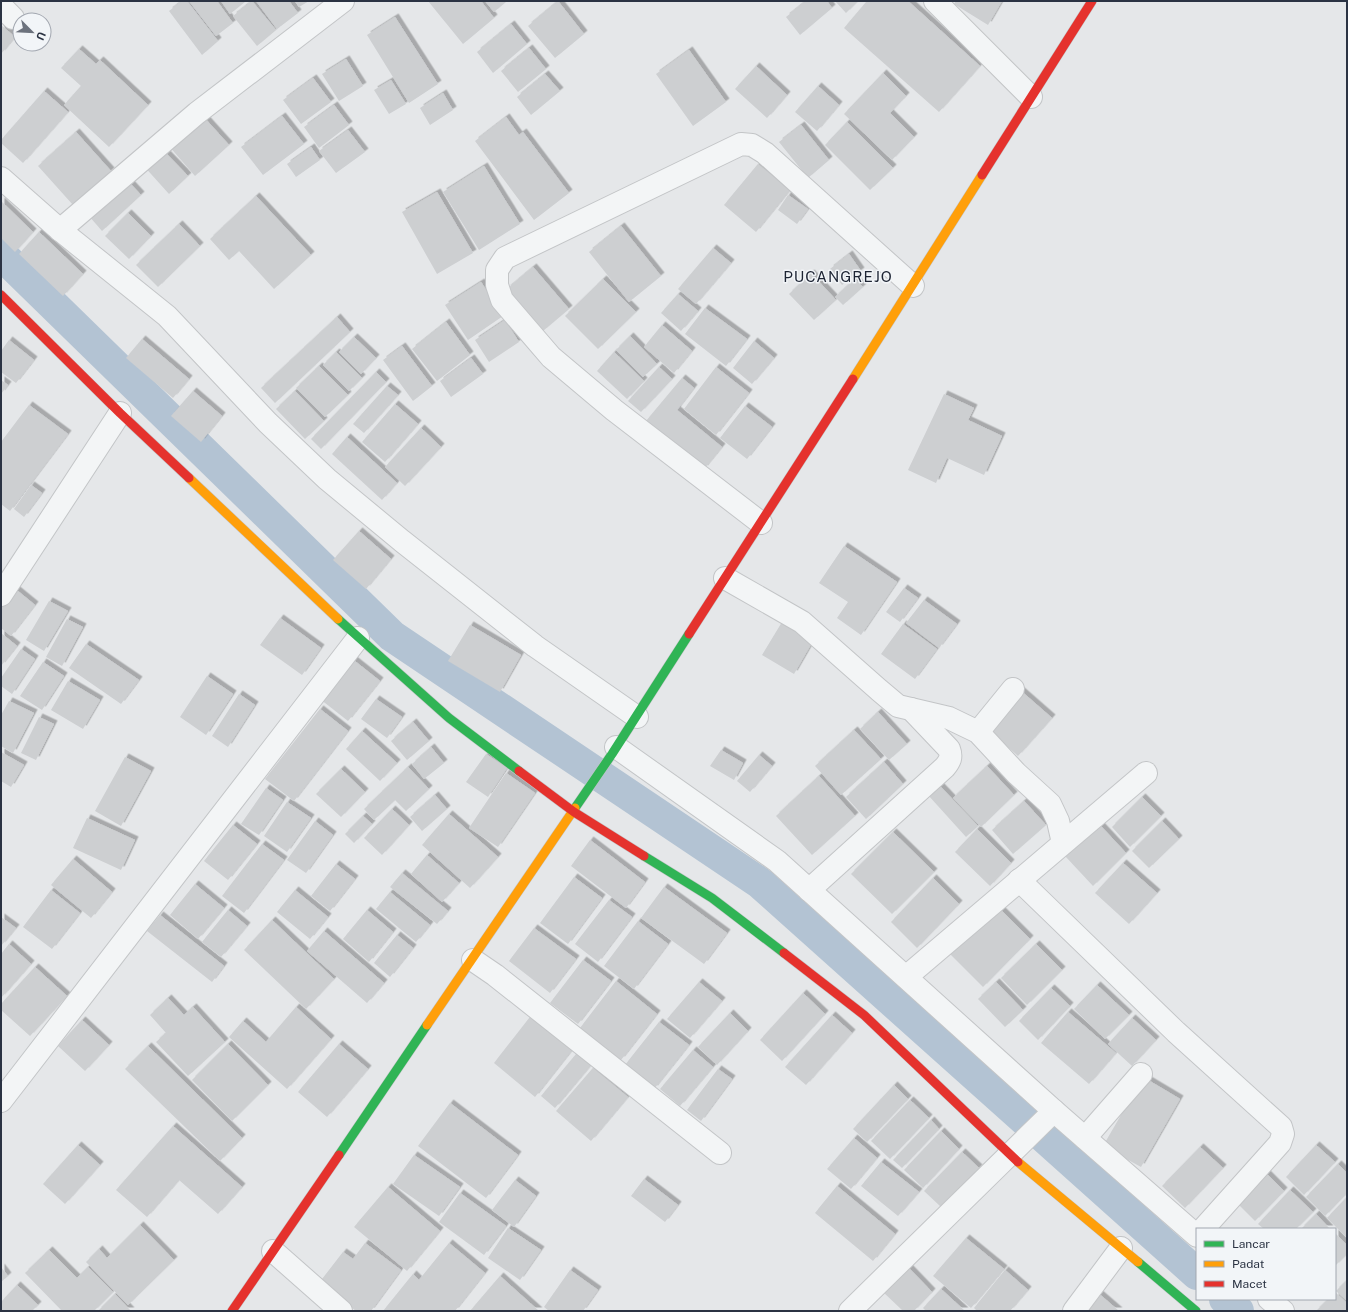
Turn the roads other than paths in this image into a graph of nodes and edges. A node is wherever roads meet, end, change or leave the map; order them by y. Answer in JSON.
{"nodes":[{"id":1,"x":343,"y":1,"type":"edge"},
{"id":2,"x":935,"y":1,"type":"edge"},
{"id":3,"x":1092,"y":1,"type":"edge"},
{"id":4,"x":1031,"y":97,"type":"junction"},
{"id":5,"x":1,"y":178,"type":"edge"},
{"id":6,"x":60,"y":230,"type":"junction"},
{"id":7,"x":913,"y":286,"type":"junction"},
{"id":8,"x":1,"y":295,"type":"edge"},
{"id":9,"x":120,"y":413,"type":"junction"},
{"id":10,"x":761,"y":523,"type":"junction"},
{"id":11,"x":726,"y":578,"type":"junction"},
{"id":12,"x":1,"y":595,"type":"edge"},
{"id":13,"x":358,"y":638,"type":"junction"},
{"id":14,"x":1013,"y":689,"type":"dead end"},
{"id":15,"x":910,"y":709,"type":"junction"},
{"id":16,"x":636,"y":716,"type":"junction"},
{"id":17,"x":978,"y":732,"type":"junction"},
{"id":18,"x":614,"y":751,"type":"junction"},
{"id":19,"x":1146,"y":773,"type":"dead end"},
{"id":20,"x":574,"y":812,"type":"junction"},
{"id":21,"x":1063,"y":843,"type":"junction"},
{"id":22,"x":1019,"y":880,"type":"junction"},
{"id":23,"x":809,"y":890,"type":"junction"},
{"id":24,"x":473,"y":960,"type":"junction"},
{"id":25,"x":906,"y":977,"type":"junction"},
{"id":26,"x":1141,"y":1074,"type":"dead end"},
{"id":27,"x":1,"y":1101,"type":"edge"},
{"id":28,"x":1054,"y":1111,"type":"junction"},
{"id":29,"x":1085,"y":1138,"type":"junction"},
{"id":30,"x":720,"y":1154,"type":"dead end"},
{"id":31,"x":1010,"y":1155,"type":"junction"},
{"id":32,"x":1204,"y":1228,"type":"edge"},
{"id":33,"x":1196,"y":1235,"type":"edge"},
{"id":34,"x":1121,"y":1248,"type":"junction"},
{"id":35,"x":273,"y":1251,"type":"junction"},
{"id":36,"x":1270,"y":1300,"type":"edge"},
{"id":37,"x":232,"y":1311,"type":"edge"},
{"id":38,"x":341,"y":1311,"type":"edge"},
{"id":39,"x":850,"y":1311,"type":"edge"},
{"id":40,"x":1074,"y":1311,"type":"edge"},
{"id":41,"x":1196,"y":1311,"type":"edge"},
{"id":42,"x":1283,"y":1311,"type":"edge"}],
"edges":[{"from":1,"to":6,"type":"street"},
{"from":2,"to":4,"type":"street"},
{"from":3,"to":4,"type":"street"},
{"from":4,"to":7,"type":"street"},
{"from":5,"to":6,"type":"street"},
{"from":6,"to":16,"type":"street"},
{"from":7,"to":10,"type":"street"},
{"from":7,"to":10,"type":"street"},
{"from":8,"to":9,"type":"street"},
{"from":9,"to":12,"type":"street"},
{"from":9,"to":13,"type":"street"},
{"from":10,"to":11,"type":"street"},
{"from":11,"to":15,"type":"street"},
{"from":11,"to":16,"type":"street"},
{"from":13,"to":20,"type":"street"},
{"from":13,"to":27,"type":"street"},
{"from":14,"to":17,"type":"street"},
{"from":15,"to":17,"type":"street"},
{"from":15,"to":23,"type":"street"},
{"from":16,"to":18,"type":"street"},
{"from":17,"to":21,"type":"street"},
{"from":18,"to":20,"type":"street"},
{"from":18,"to":23,"type":"street"},
{"from":19,"to":21,"type":"street"},
{"from":20,"to":24,"type":"street"},
{"from":20,"to":31,"type":"street"},
{"from":21,"to":22,"type":"street"},
{"from":22,"to":25,"type":"street"},
{"from":22,"to":32,"type":"street"},
{"from":23,"to":25,"type":"street"},
{"from":24,"to":30,"type":"street"},
{"from":24,"to":35,"type":"street"},
{"from":25,"to":28,"type":"street"},
{"from":26,"to":29,"type":"street"},
{"from":28,"to":29,"type":"street"},
{"from":28,"to":31,"type":"street"},
{"from":29,"to":33,"type":"street"},
{"from":31,"to":34,"type":"street"},
{"from":31,"to":39,"type":"street"},
{"from":34,"to":40,"type":"street"},
{"from":34,"to":41,"type":"street"},
{"from":35,"to":37,"type":"street"},
{"from":35,"to":38,"type":"street"},
{"from":36,"to":42,"type":"street"}]}
